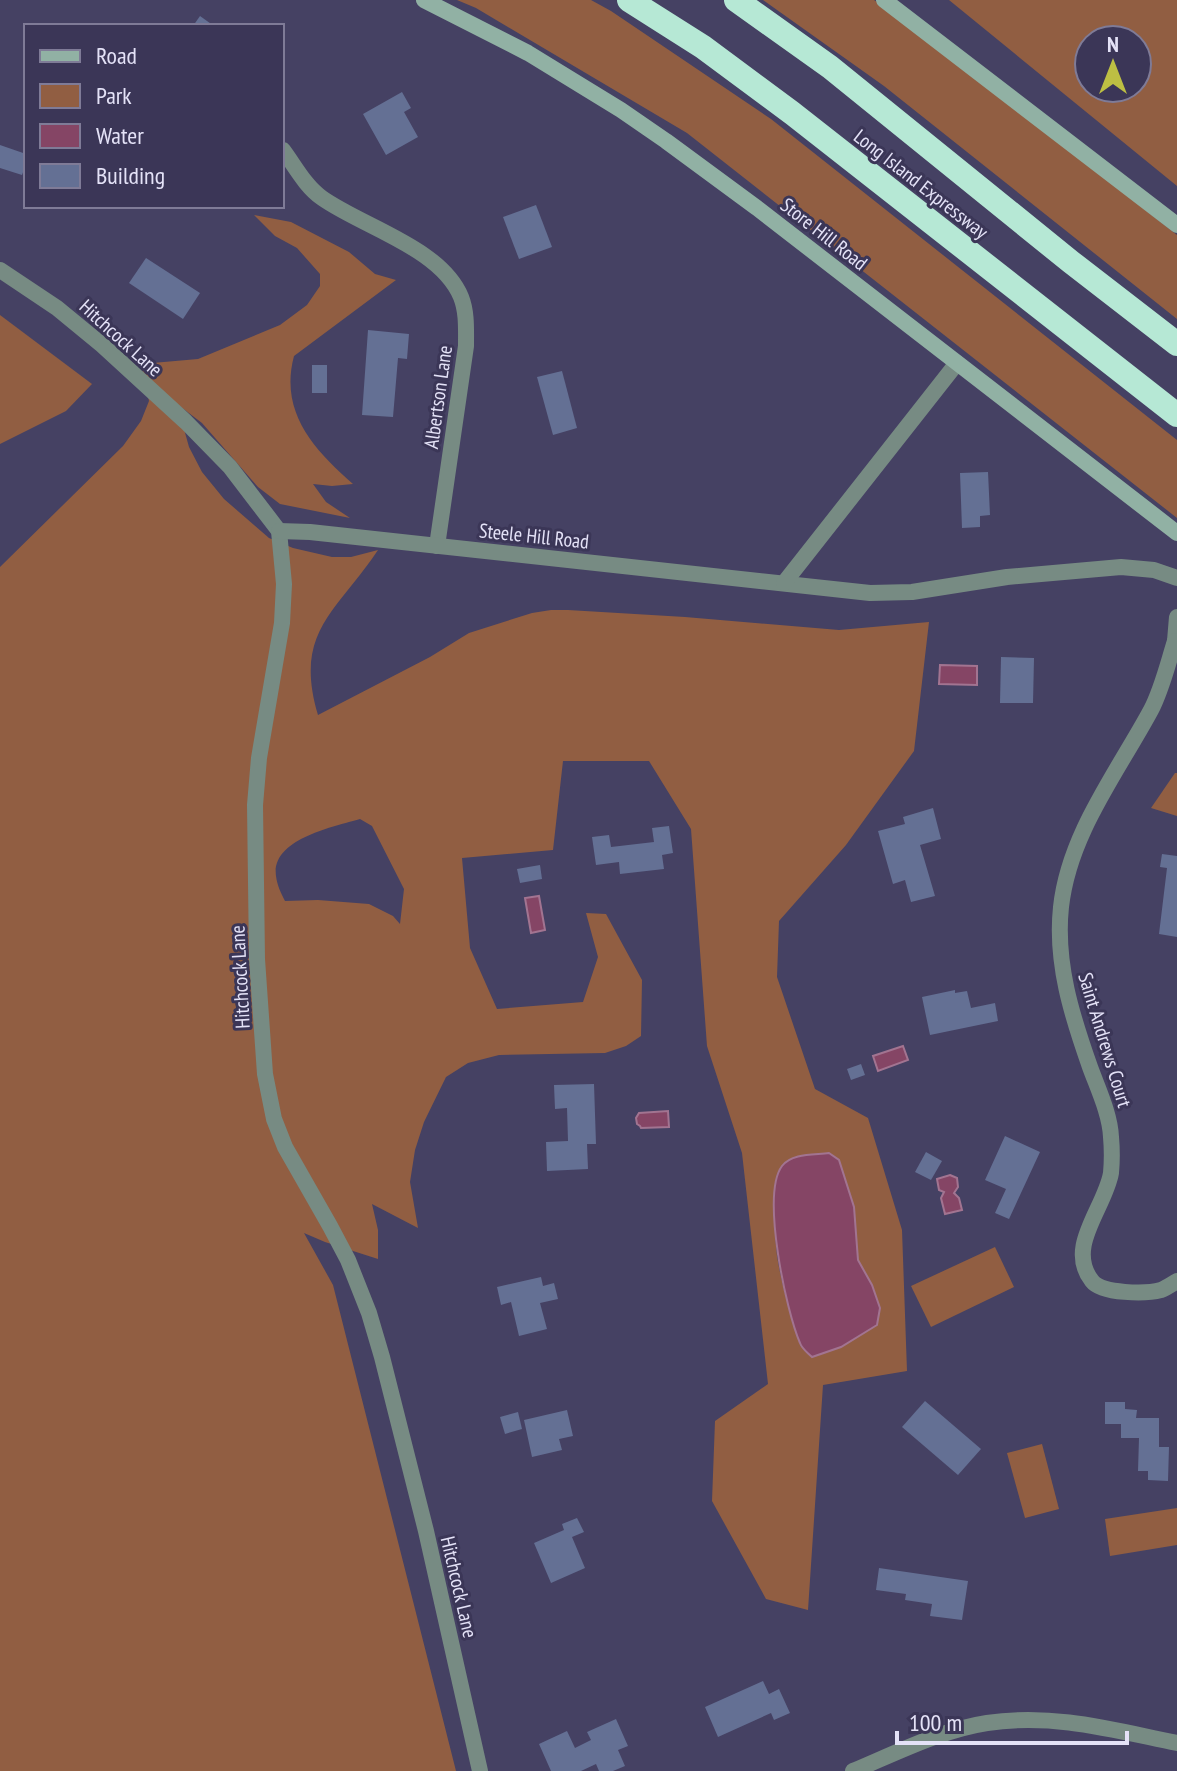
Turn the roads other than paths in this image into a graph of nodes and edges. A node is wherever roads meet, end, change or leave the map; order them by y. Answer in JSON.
{"nodes":[{"id":1,"x":424,"y":0,"type":"edge"},
{"id":2,"x":629,"y":0,"type":"edge"},
{"id":3,"x":736,"y":0,"type":"edge"},
{"id":4,"x":884,"y":0,"type":"edge"},
{"id":5,"x":284,"y":151,"type":"edge"},
{"id":6,"x":1177,"y":225,"type":"edge"},
{"id":7,"x":0,"y":270,"type":"edge"},
{"id":8,"x":1177,"y":344,"type":"edge"},
{"id":9,"x":957,"y":363,"type":"junction"},
{"id":10,"x":1177,"y":415,"type":"edge"},
{"id":11,"x":279,"y":531,"type":"junction"},
{"id":12,"x":1177,"y":533,"type":"edge"},
{"id":13,"x":437,"y":546,"type":"junction"},
{"id":14,"x":1177,"y":578,"type":"edge"},
{"id":15,"x":784,"y":583,"type":"junction"},
{"id":16,"x":1177,"y":617,"type":"edge"},
{"id":17,"x":1176,"y":640,"type":"edge"},
{"id":18,"x":1177,"y":1281,"type":"edge"},
{"id":19,"x":1177,"y":1743,"type":"edge"},
{"id":20,"x":480,"y":1771,"type":"edge"},
{"id":21,"x":853,"y":1771,"type":"edge"}],
"edges":[{"from":1,"to":9,"type":"main road","name":"Store Hill Road"},
{"from":2,"to":10,"type":"highway","name":"Long Island Expressway"},
{"from":3,"to":8,"type":"highway","name":"Long Island Expressway"},
{"from":4,"to":6,"type":"main road"},
{"from":5,"to":13,"type":"street","name":"Albertson Lane"},
{"from":7,"to":11,"type":"street","name":"Hitchcock Lane"},
{"from":9,"to":12,"type":"main road","name":"Store Hill Road"},
{"from":9,"to":15,"type":"street"},
{"from":11,"to":13,"type":"street","name":"Steele Hill Road"},
{"from":11,"to":20,"type":"street","name":"Hitchcock Lane"},
{"from":13,"to":15,"type":"street","name":"Steele Hill Road"},
{"from":14,"to":15,"type":"street","name":"Steele Hill Road"},
{"from":16,"to":17,"type":"street","name":"Saint Andrews Court"},
{"from":17,"to":18,"type":"street","name":"Saint Andrews Court"},
{"from":19,"to":21,"type":"street"}]}
